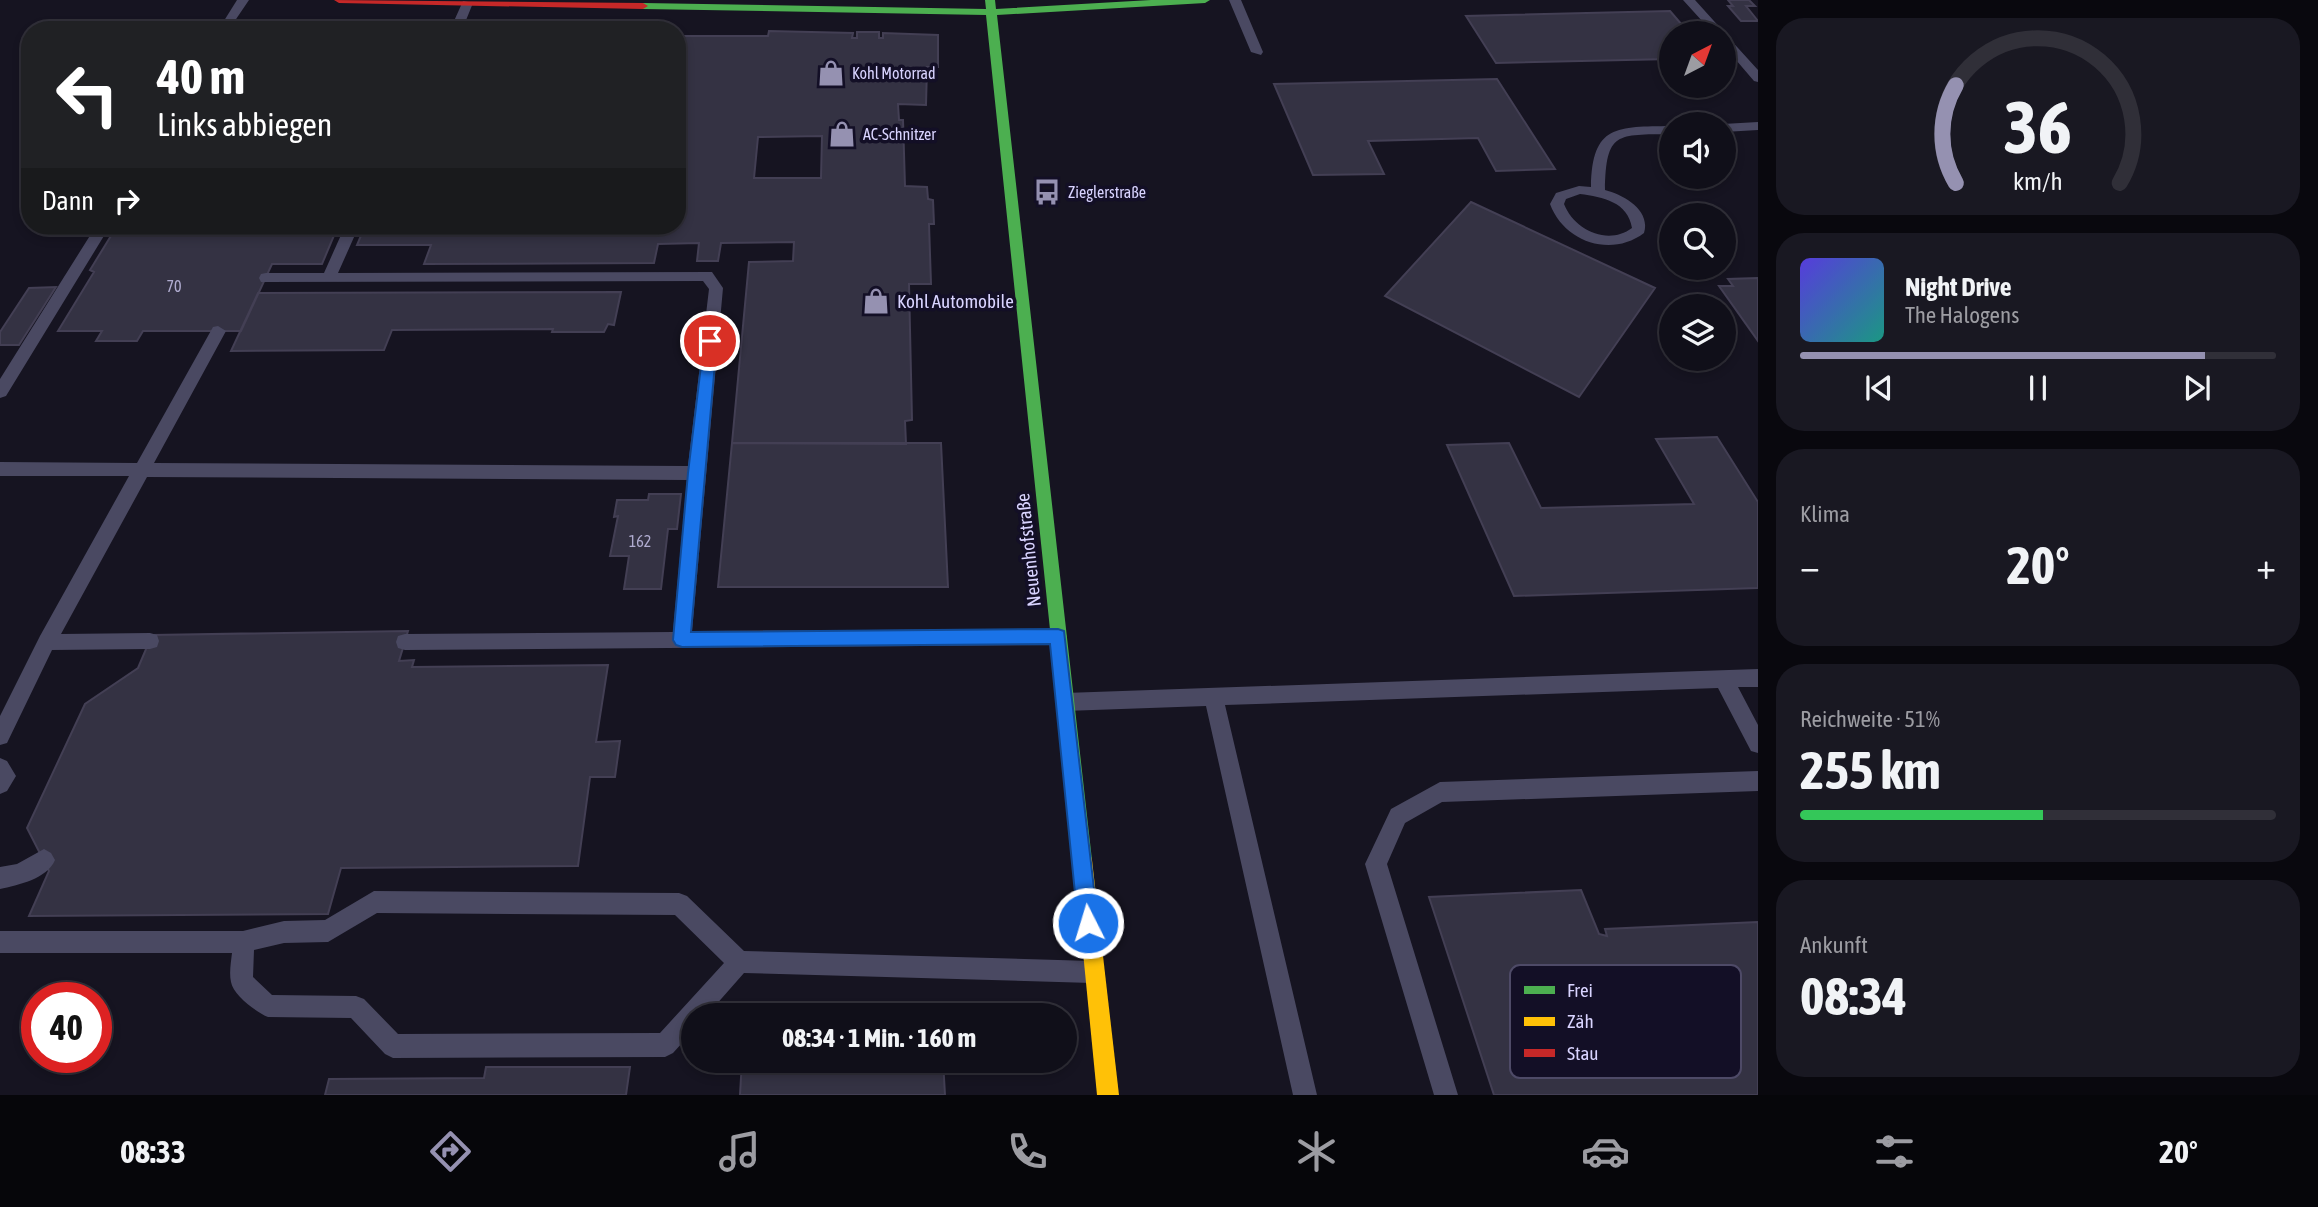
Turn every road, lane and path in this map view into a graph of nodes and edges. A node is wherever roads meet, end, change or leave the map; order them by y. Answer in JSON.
{"nodes":[{"id":1,"x":243,"y":0,"type":"edge"},
{"id":2,"x":339,"y":0,"type":"edge"},
{"id":3,"x":1205,"y":0,"type":"edge"},
{"id":4,"x":1235,"y":0,"type":"edge"},
{"id":5,"x":1689,"y":0,"type":"edge"},
{"id":6,"x":467,"y":3,"type":"junction"},
{"id":7,"x":991,"y":6,"type":"edge"},
{"id":8,"x":229,"y":21,"type":"edge"},
{"id":9,"x":460,"y":21,"type":"edge"},
{"id":10,"x":1708,"y":21,"type":"edge"},
{"id":11,"x":1257,"y":52,"type":"dead end"},
{"id":12,"x":1736,"y":53,"type":"edge"},
{"id":13,"x":1758,"y":78,"type":"edge"},
{"id":14,"x":1758,"y":126,"type":"edge"},
{"id":15,"x":1736,"y":127,"type":"edge"},
{"id":16,"x":1659,"y":131,"type":"edge"},
{"id":17,"x":1598,"y":191,"type":"junction"},
{"id":18,"x":97,"y":235,"type":"edge"},
{"id":19,"x":348,"y":235,"type":"edge"},
{"id":20,"x":330,"y":277,"type":"junction"},
{"id":21,"x":266,"y":278,"type":"dead end"},
{"id":22,"x":218,"y":331,"type":"dead end"},
{"id":23,"x":0,"y":393,"type":"edge"},
{"id":24,"x":0,"y":469,"type":"edge"},
{"id":25,"x":140,"y":470,"type":"junction"},
{"id":26,"x":696,"y":473,"type":"junction"},
{"id":27,"x":1058,"y":637,"type":"junction"},
{"id":28,"x":682,"y":640,"type":"junction"},
{"id":29,"x":150,"y":641,"type":"dead end"},
{"id":30,"x":47,"y":642,"type":"junction"},
{"id":31,"x":405,"y":642,"type":"dead end"},
{"id":32,"x":1758,"y":678,"type":"edge"},
{"id":33,"x":1723,"y":679,"type":"junction"},
{"id":34,"x":1214,"y":698,"type":"junction"},
{"id":35,"x":1065,"y":702,"type":"junction"},
{"id":36,"x":0,"y":736,"type":"edge"},
{"id":37,"x":1758,"y":744,"type":"edge"},
{"id":38,"x":0,"y":768,"type":"edge"},
{"id":39,"x":1758,"y":781,"type":"edge"},
{"id":40,"x":0,"y":784,"type":"edge"},
{"id":41,"x":44,"y":859,"type":"dead end"},
{"id":42,"x":0,"y":878,"type":"edge"},
{"id":43,"x":0,"y":942,"type":"edge"},
{"id":44,"x":243,"y":942,"type":"junction"},
{"id":45,"x":739,"y":962,"type":"junction"},
{"id":46,"x":1092,"y":972,"type":"junction"},
{"id":47,"x":1108,"y":1095,"type":"edge"},
{"id":48,"x":1305,"y":1095,"type":"edge"},
{"id":49,"x":1446,"y":1095,"type":"edge"}],
"edges":[{"from":1,"to":8,"type":"lane"},
{"from":2,"to":6,"type":"street"},
{"from":3,"to":7,"type":"street"},
{"from":4,"to":11,"type":"lane"},
{"from":5,"to":10,"type":"lane"},
{"from":6,"to":7,"type":"street"},
{"from":6,"to":9,"type":"lane"},
{"from":7,"to":27,"type":"street","name":"Neuenhofstraße"},
{"from":12,"to":13,"type":"lane"},
{"from":14,"to":15,"type":"lane"},
{"from":16,"to":17,"type":"lane"},
{"from":17,"to":17,"type":"lane"},
{"from":18,"to":23,"type":"lane"},
{"from":19,"to":20,"type":"lane"},
{"from":20,"to":21,"type":"lane"},
{"from":20,"to":26,"type":"lane"},
{"from":22,"to":25,"type":"lane"},
{"from":24,"to":25,"type":"lane"},
{"from":25,"to":26,"type":"lane"},
{"from":25,"to":30,"type":"lane"},
{"from":26,"to":28,"type":"lane"},
{"from":27,"to":28,"type":"lane"},
{"from":27,"to":35,"type":"street","name":"Neuenhofstraße"},
{"from":28,"to":31,"type":"lane"},
{"from":29,"to":30,"type":"lane"},
{"from":30,"to":36,"type":"lane"},
{"from":32,"to":33,"type":"lane"},
{"from":33,"to":34,"type":"lane"},
{"from":33,"to":37,"type":"lane"},
{"from":34,"to":35,"type":"lane"},
{"from":34,"to":48,"type":"lane"},
{"from":35,"to":46,"type":"street","name":"Neuenhofstraße"},
{"from":38,"to":40,"type":"lane"},
{"from":39,"to":49,"type":"lane"},
{"from":41,"to":42,"type":"lane"},
{"from":43,"to":44,"type":"lane"},
{"from":44,"to":45,"type":"lane"},
{"from":44,"to":45,"type":"lane"},
{"from":45,"to":46,"type":"lane"},
{"from":46,"to":47,"type":"street","name":"Neuenhofstraße"}]}
